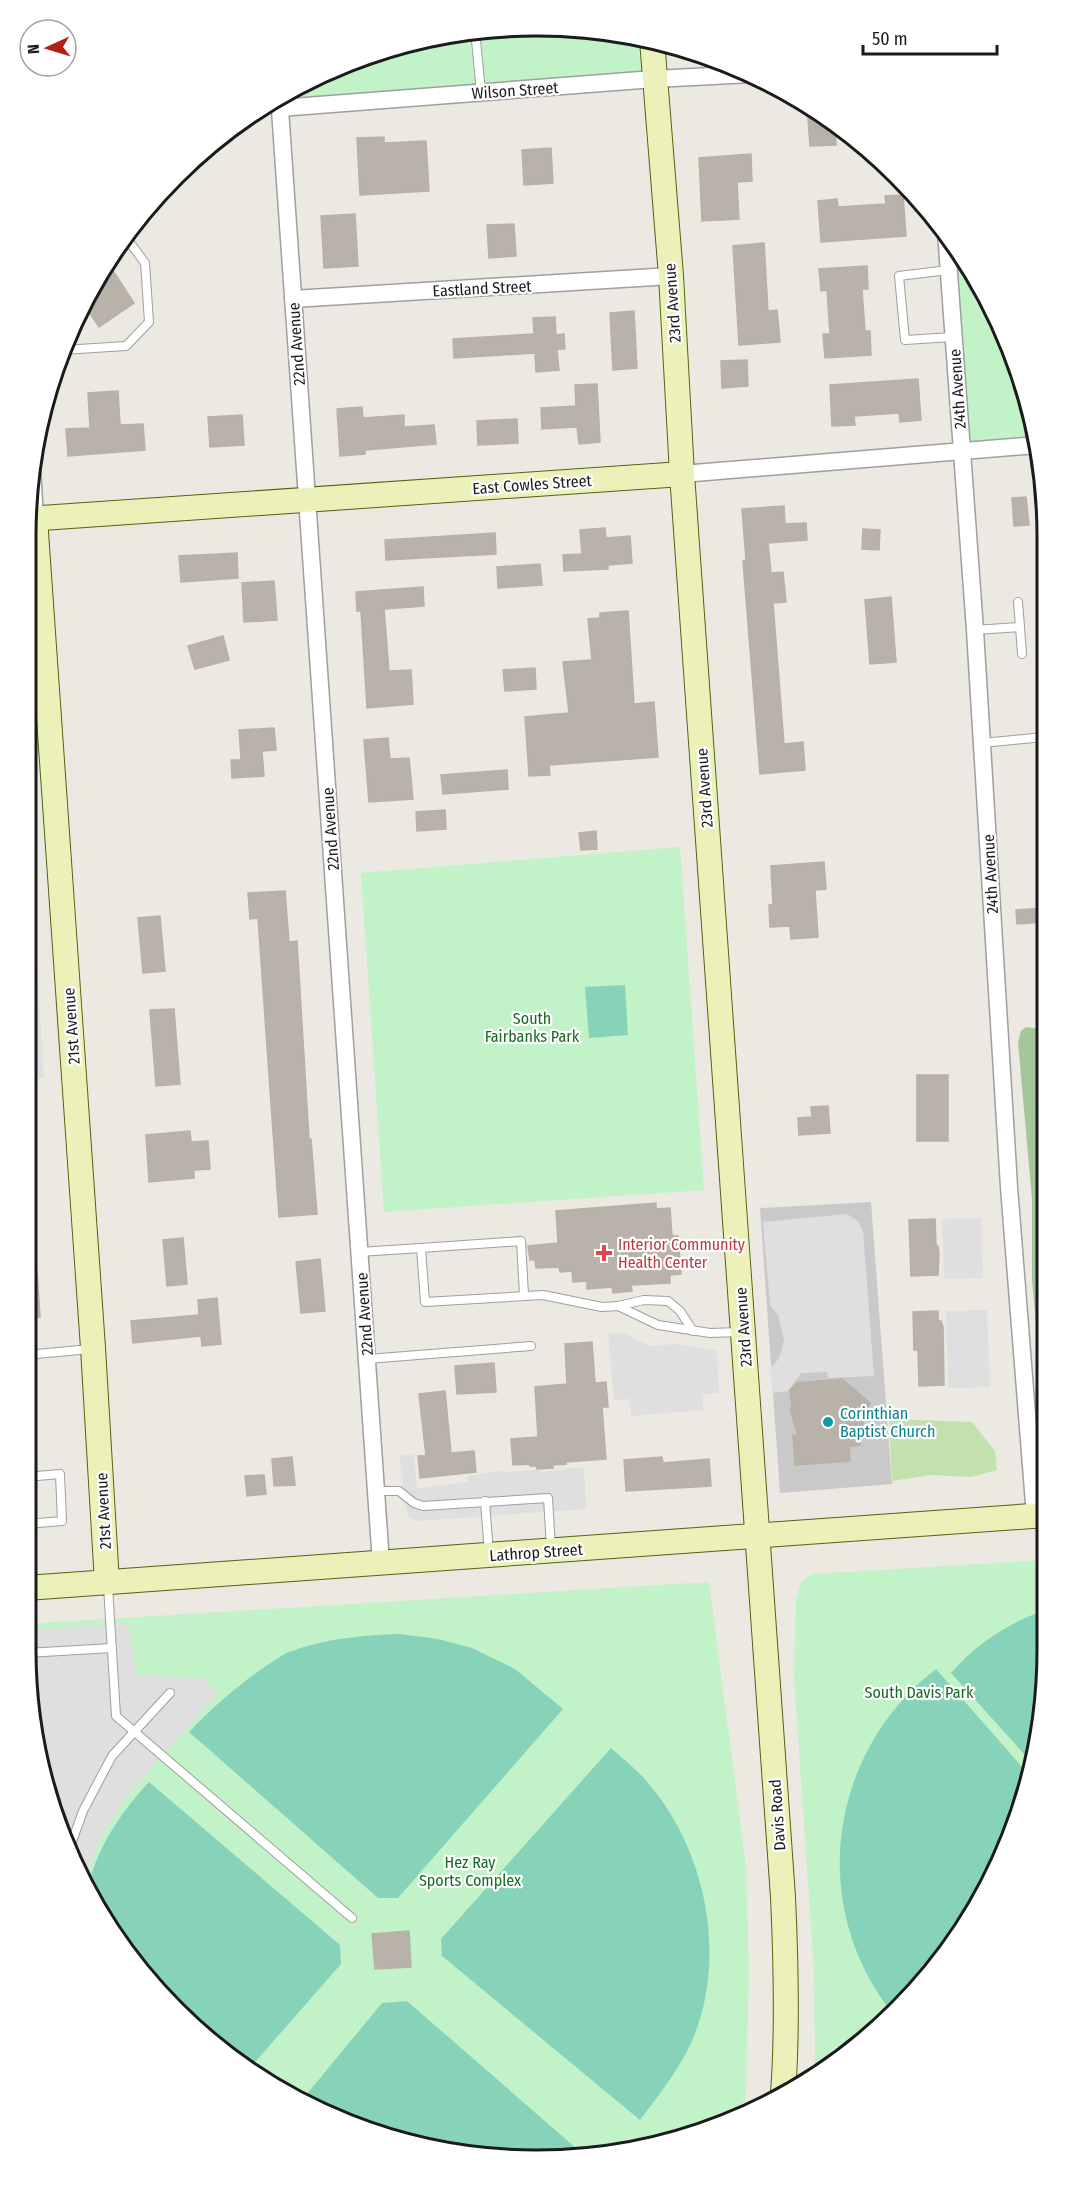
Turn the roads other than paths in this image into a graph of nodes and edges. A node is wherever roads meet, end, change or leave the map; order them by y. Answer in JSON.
{"nodes":[{"id":1,"x":477,"y":39,"type":"edge"},
{"id":2,"x":653,"y":50,"type":"edge"},
{"id":3,"x":730,"y":75,"type":"edge"},
{"id":4,"x":654,"y":79,"type":"junction"},
{"id":5,"x":481,"y":92,"type":"junction"},
{"id":6,"x":289,"y":102,"type":"edge"},
{"id":7,"x":280,"y":106,"type":"edge"},
{"id":8,"x":131,"y":244,"type":"edge"},
{"id":9,"x":946,"y":249,"type":"edge"},
{"id":10,"x":948,"y":270,"type":"junction"},
{"id":11,"x":671,"y":276,"type":"junction"},
{"id":12,"x":293,"y":299,"type":"junction"},
{"id":13,"x":953,"y":337,"type":"junction"},
{"id":14,"x":72,"y":349,"type":"edge"},
{"id":15,"x":1028,"y":446,"type":"edge"},
{"id":16,"x":962,"y":451,"type":"junction"},
{"id":17,"x":682,"y":474,"type":"junction"},
{"id":18,"x":307,"y":499,"type":"junction"},
{"id":19,"x":37,"y":519,"type":"edge"},
{"id":20,"x":36,"y":586,"type":"edge"},
{"id":21,"x":1018,"y":602,"type":"dead end"},
{"id":22,"x":1020,"y":627,"type":"junction"},
{"id":23,"x":975,"y":630,"type":"junction"},
{"id":24,"x":1022,"y":654,"type":"dead end"},
{"id":25,"x":1037,"y":738,"type":"edge"},
{"id":26,"x":982,"y":743,"type":"junction"},
{"id":27,"x":421,"y":1248,"type":"junction"},
{"id":28,"x":359,"y":1252,"type":"junction"},
{"id":29,"x":524,"y":1296,"type":"junction"},
{"id":30,"x":618,"y":1306,"type":"junction"},
{"id":31,"x":693,"y":1330,"type":"junction"},
{"id":32,"x":744,"y":1332,"type":"junction"},
{"id":33,"x":531,"y":1346,"type":"dead end"},
{"id":34,"x":93,"y":1348,"type":"junction"},
{"id":35,"x":36,"y":1354,"type":"edge"},
{"id":36,"x":367,"y":1359,"type":"junction"},
{"id":37,"x":36,"y":1476,"type":"edge"},
{"id":38,"x":1037,"y":1485,"type":"edge"},
{"id":39,"x":376,"y":1491,"type":"junction"},
{"id":40,"x":485,"y":1501,"type":"junction"},
{"id":41,"x":1037,"y":1516,"type":"edge"},
{"id":42,"x":36,"y":1523,"type":"edge"},
{"id":43,"x":756,"y":1536,"type":"junction"},
{"id":44,"x":551,"y":1551,"type":"junction"},
{"id":45,"x":489,"y":1555,"type":"junction"},
{"id":46,"x":381,"y":1563,"type":"junction"},
{"id":47,"x":107,"y":1582,"type":"junction"},
{"id":48,"x":36,"y":1587,"type":"edge"},
{"id":49,"x":112,"y":1648,"type":"junction"},
{"id":50,"x":36,"y":1652,"type":"edge"},
{"id":51,"x":170,"y":1693,"type":"dead end"},
{"id":52,"x":134,"y":1731,"type":"junction"},
{"id":53,"x":73,"y":1838,"type":"edge"},
{"id":54,"x":352,"y":1918,"type":"dead end"},
{"id":55,"x":783,"y":2085,"type":"edge"}],
"edges":[{"from":1,"to":5,"type":"lane"},
{"from":2,"to":4,"type":"street","name":"23rd Avenue"},
{"from":3,"to":4,"type":"street","name":"Wilson Street"},
{"from":4,"to":5,"type":"street","name":"Wilson Street"},
{"from":4,"to":11,"type":"street","name":"23rd Avenue"},
{"from":5,"to":6,"type":"street","name":"Wilson Street"},
{"from":7,"to":12,"type":"street","name":"22nd Avenue"},
{"from":8,"to":14,"type":"lane"},
{"from":9,"to":10,"type":"street","name":"24th Avenue"},
{"from":10,"to":13,"type":"street","name":"24th Avenue"},
{"from":10,"to":13,"type":"lane"},
{"from":11,"to":12,"type":"street","name":"Eastland Street"},
{"from":11,"to":17,"type":"street","name":"23rd Avenue"},
{"from":12,"to":18,"type":"street","name":"22nd Avenue"},
{"from":13,"to":16,"type":"street","name":"24th Avenue"},
{"from":15,"to":16,"type":"street","name":"East Cowles Street"},
{"from":16,"to":17,"type":"street","name":"East Cowles Street"},
{"from":16,"to":23,"type":"street","name":"24th Avenue"},
{"from":17,"to":18,"type":"street","name":"East Cowles Street"},
{"from":17,"to":32,"type":"street","name":"23rd Avenue"},
{"from":18,"to":19,"type":"street","name":"East Cowles Street"},
{"from":18,"to":28,"type":"street","name":"22nd Avenue"},
{"from":20,"to":34,"type":"street","name":"21st Avenue"},
{"from":21,"to":22,"type":"lane"},
{"from":22,"to":23,"type":"lane"},
{"from":22,"to":24,"type":"lane"},
{"from":23,"to":26,"type":"street","name":"24th Avenue"},
{"from":25,"to":26,"type":"lane"},
{"from":26,"to":38,"type":"street","name":"24th Avenue"},
{"from":27,"to":28,"type":"lane"},
{"from":27,"to":29,"type":"lane"},
{"from":27,"to":29,"type":"lane"},
{"from":28,"to":36,"type":"street","name":"22nd Avenue"},
{"from":29,"to":30,"type":"lane"},
{"from":30,"to":31,"type":"lane"},
{"from":30,"to":31,"type":"lane"},
{"from":31,"to":32,"type":"lane"},
{"from":32,"to":43,"type":"street","name":"23rd Avenue"},
{"from":33,"to":36,"type":"lane"},
{"from":34,"to":35,"type":"lane"},
{"from":34,"to":47,"type":"street","name":"21st Avenue"},
{"from":36,"to":39,"type":"street","name":"22nd Avenue"},
{"from":37,"to":42,"type":"lane"},
{"from":39,"to":40,"type":"lane"},
{"from":39,"to":46,"type":"street","name":"22nd Avenue"},
{"from":40,"to":44,"type":"lane"},
{"from":40,"to":45,"type":"lane"},
{"from":41,"to":43,"type":"street","name":"Lathrop Street"},
{"from":43,"to":44,"type":"street","name":"Lathrop Street"},
{"from":43,"to":55,"type":"street","name":"Davis Road"},
{"from":44,"to":45,"type":"street","name":"Lathrop Street"},
{"from":45,"to":46,"type":"street","name":"Lathrop Street"},
{"from":46,"to":47,"type":"street","name":"Lathrop Street"},
{"from":47,"to":48,"type":"street","name":"Lathrop Street"},
{"from":47,"to":49,"type":"lane"},
{"from":49,"to":50,"type":"lane"},
{"from":49,"to":52,"type":"lane"},
{"from":51,"to":52,"type":"lane"},
{"from":52,"to":53,"type":"lane"},
{"from":52,"to":54,"type":"lane"}]}
